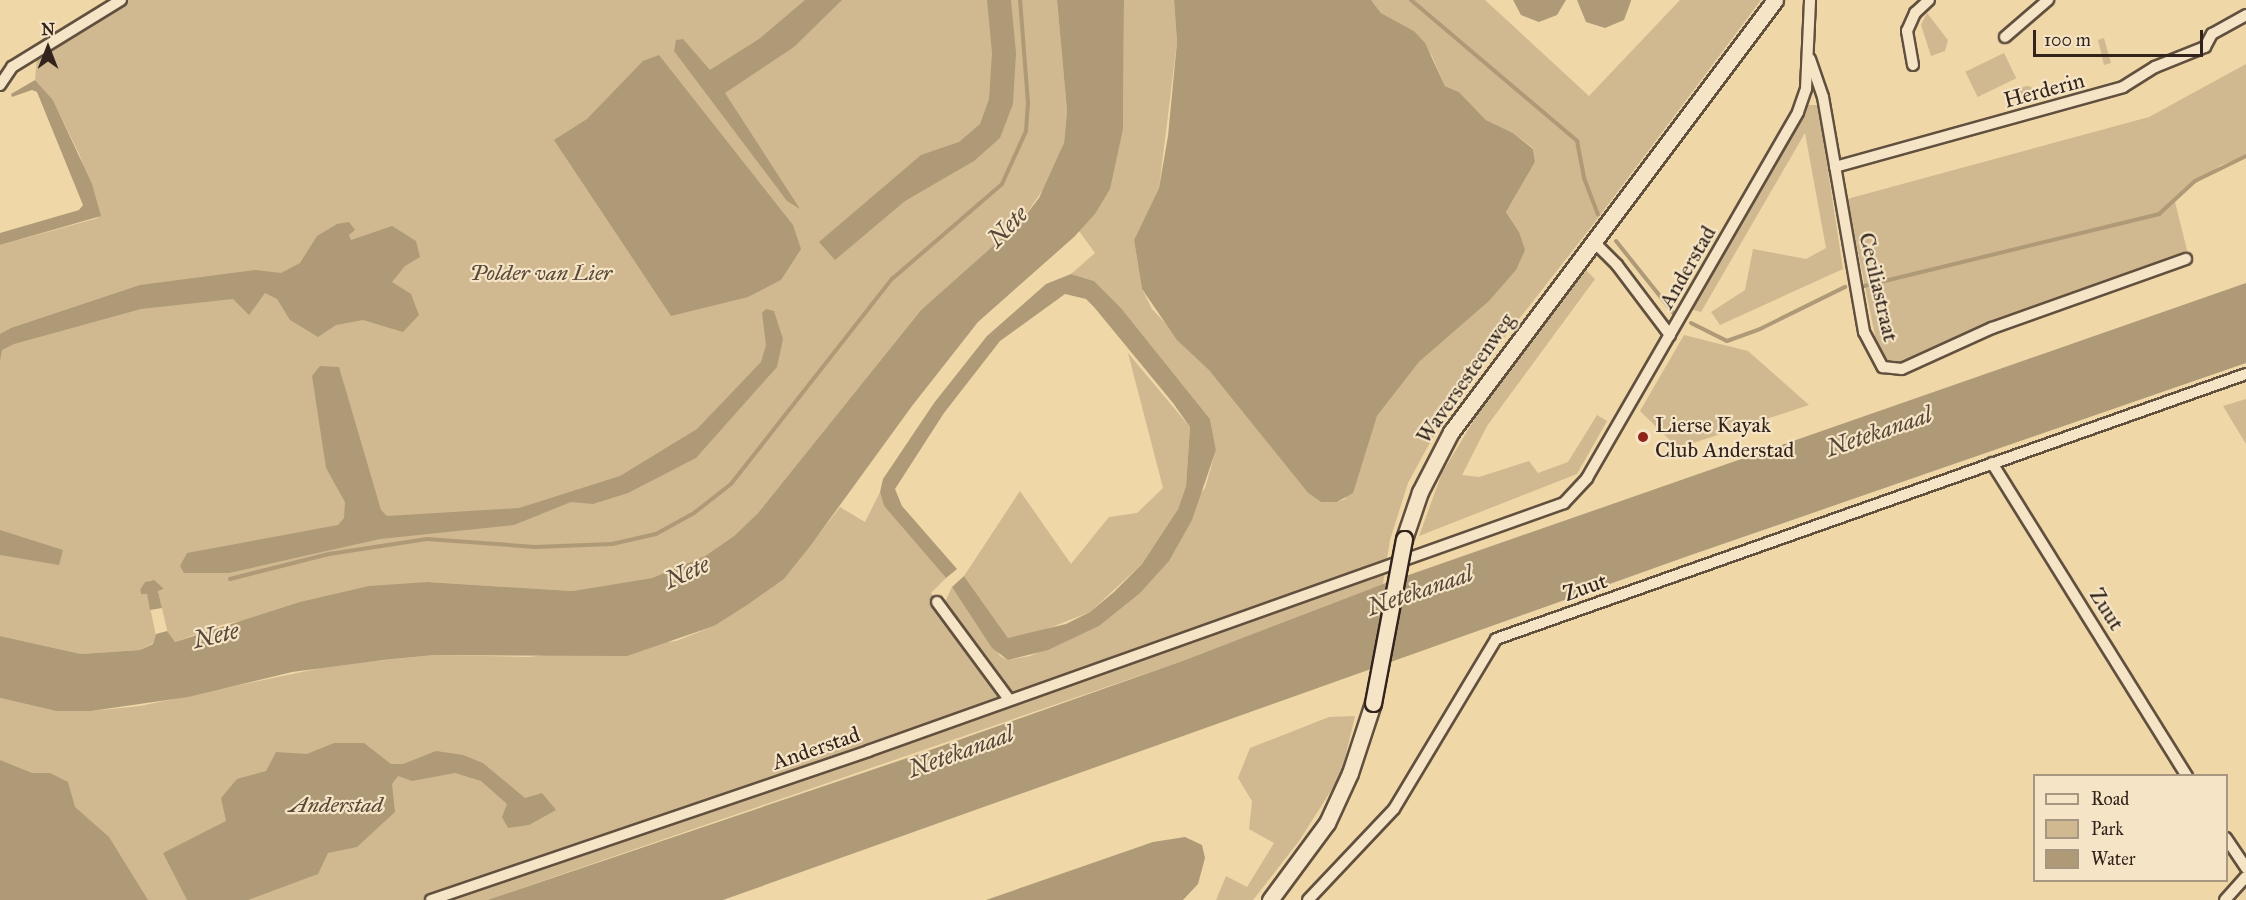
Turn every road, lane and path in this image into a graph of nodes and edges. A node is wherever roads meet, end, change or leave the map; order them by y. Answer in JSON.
{"nodes":[{"id":1,"x":121,"y":0,"type":"edge"},
{"id":2,"x":1776,"y":0,"type":"edge"},
{"id":3,"x":1810,"y":0,"type":"edge"},
{"id":4,"x":1929,"y":0,"type":"edge"},
{"id":5,"x":2042,"y":2,"type":"edge"},
{"id":6,"x":2246,"y":15,"type":"edge"},
{"id":7,"x":2005,"y":37,"type":"dead end"},
{"id":8,"x":1809,"y":56,"type":"junction"},
{"id":9,"x":1913,"y":65,"type":"dead end"},
{"id":10,"x":0,"y":85,"type":"edge"},
{"id":11,"x":1835,"y":167,"type":"junction"},
{"id":12,"x":1594,"y":242,"type":"junction"},
{"id":13,"x":2186,"y":259,"type":"dead end"},
{"id":14,"x":1670,"y":335,"type":"junction"},
{"id":15,"x":2246,"y":374,"type":"edge"},
{"id":16,"x":1992,"y":463,"type":"junction"},
{"id":17,"x":937,"y":602,"type":"dead end"},
{"id":18,"x":1008,"y":698,"type":"junction"},
{"id":19,"x":2186,"y":774,"type":"edge"},
{"id":20,"x":2228,"y":841,"type":"edge"},
{"id":21,"x":2246,"y":867,"type":"edge"},
{"id":22,"x":2246,"y":877,"type":"edge"},
{"id":23,"x":431,"y":900,"type":"edge"},
{"id":24,"x":1270,"y":900,"type":"edge"},
{"id":25,"x":1308,"y":900,"type":"edge"},
{"id":26,"x":2225,"y":900,"type":"edge"}],
"edges":[{"from":1,"to":10,"type":"street"},
{"from":2,"to":12,"type":"main road","name":"Waversesteenweg"},
{"from":3,"to":8,"type":"street","name":"Ceciliastraat"},
{"from":4,"to":9,"type":"street"},
{"from":5,"to":7,"type":"street"},
{"from":6,"to":11,"type":"street","name":"Herderin"},
{"from":8,"to":11,"type":"street","name":"Ceciliastraat"},
{"from":8,"to":14,"type":"street","name":"Anderstad"},
{"from":11,"to":13,"type":"street","name":"Ceciliastraat"},
{"from":12,"to":14,"type":"street"},
{"from":12,"to":24,"type":"main road","name":"Waversesteenweg","bridge":true},
{"from":14,"to":18,"type":"street","name":"Anderstad"},
{"from":15,"to":16,"type":"street","name":"Zuut"},
{"from":16,"to":19,"type":"street","name":"Zuut"},
{"from":16,"to":25,"type":"street","name":"Zuut"},
{"from":17,"to":18,"type":"street"},
{"from":18,"to":23,"type":"street","name":"Anderstad"},
{"from":20,"to":21,"type":"street"},
{"from":22,"to":26,"type":"street"}]}
